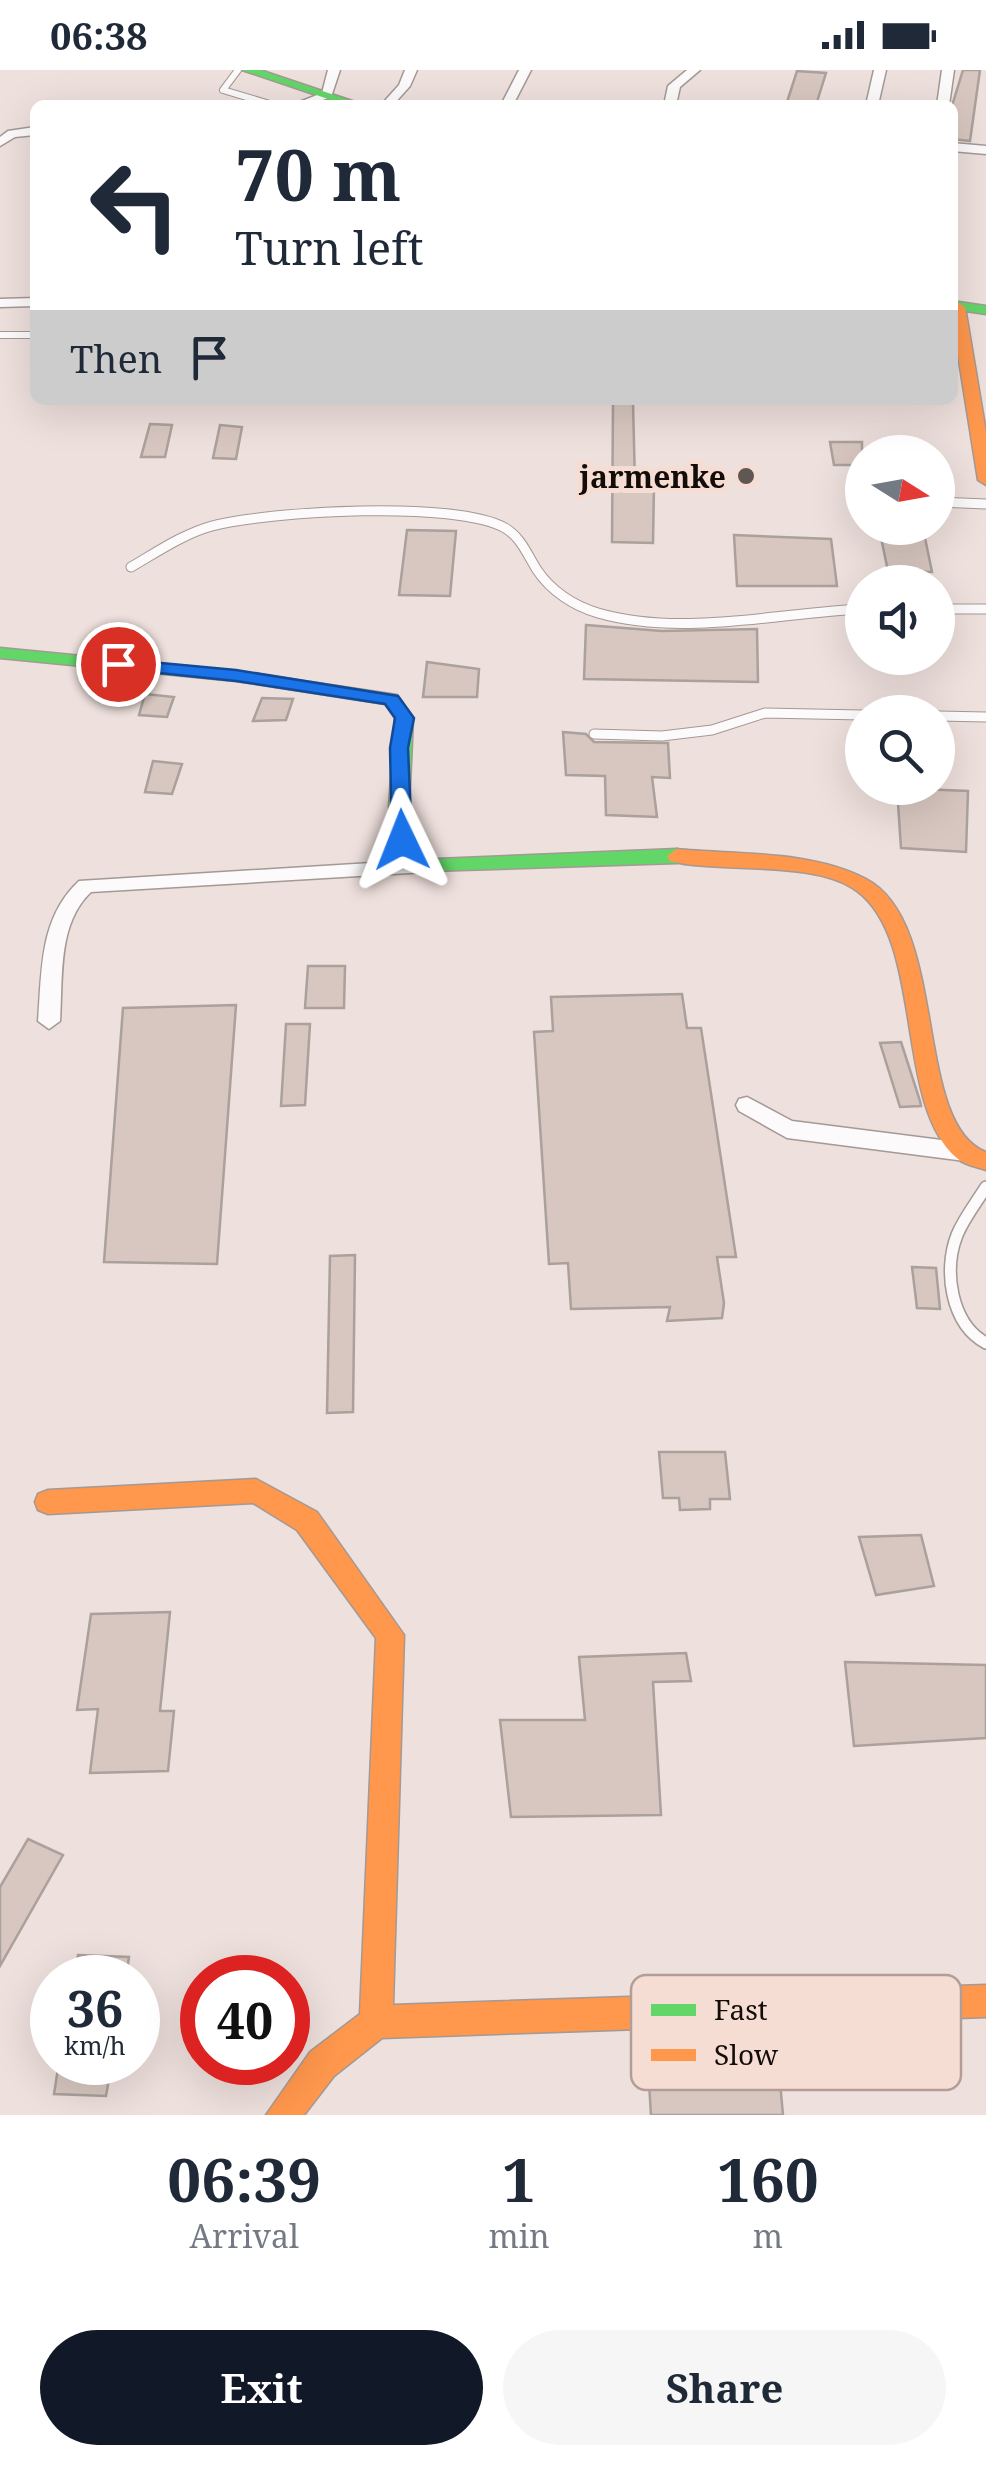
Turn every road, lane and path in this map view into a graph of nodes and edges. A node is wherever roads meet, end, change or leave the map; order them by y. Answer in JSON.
{"nodes":[{"id":1,"x":238,"y":70,"type":"edge"},
{"id":2,"x":248,"y":70,"type":"edge"},
{"id":3,"x":334,"y":70,"type":"edge"},
{"id":4,"x":411,"y":70,"type":"edge"},
{"id":5,"x":525,"y":70,"type":"edge"},
{"id":6,"x":694,"y":70,"type":"edge"},
{"id":7,"x":880,"y":70,"type":"edge"},
{"id":8,"x":948,"y":70,"type":"edge"},
{"id":9,"x":327,"y":95,"type":"junction"},
{"id":10,"x":250,"y":100,"type":"edge"},
{"id":11,"x":312,"y":100,"type":"edge"},
{"id":12,"x":342,"y":100,"type":"edge"},
{"id":13,"x":392,"y":100,"type":"edge"},
{"id":14,"x":510,"y":100,"type":"edge"},
{"id":15,"x":670,"y":100,"type":"edge"},
{"id":16,"x":873,"y":100,"type":"edge"},
{"id":17,"x":945,"y":100,"type":"edge"},
{"id":18,"x":30,"y":132,"type":"edge"},
{"id":19,"x":0,"y":142,"type":"edge"},
{"id":20,"x":958,"y":148,"type":"edge"},
{"id":21,"x":986,"y":150,"type":"edge"},
{"id":22,"x":30,"y":302,"type":"edge"},
{"id":23,"x":0,"y":304,"type":"edge"},
{"id":24,"x":958,"y":306,"type":"edge"},
{"id":25,"x":986,"y":310,"type":"edge"},
{"id":26,"x":958,"y":323,"type":"edge"},
{"id":27,"x":0,"y":335,"type":"edge"},
{"id":28,"x":30,"y":336,"type":"edge"},
{"id":29,"x":986,"y":480,"type":"edge"},
{"id":30,"x":955,"y":503,"type":"edge"},
{"id":31,"x":986,"y":504,"type":"edge"},
{"id":32,"x":131,"y":567,"type":"dead end"},
{"id":33,"x":955,"y":609,"type":"edge"},
{"id":34,"x":986,"y":609,"type":"edge"},
{"id":35,"x":845,"y":610,"type":"edge"},
{"id":36,"x":0,"y":654,"type":"edge"},
{"id":37,"x":845,"y":715,"type":"edge"},
{"id":38,"x":955,"y":716,"type":"edge"},
{"id":39,"x":986,"y":717,"type":"edge"},
{"id":40,"x":594,"y":734,"type":"dead end"},
{"id":41,"x":436,"y":866,"type":"junction"},
{"id":42,"x":49,"y":1021,"type":"dead end"},
{"id":43,"x":748,"y":1106,"type":"dead end"},
{"id":44,"x":975,"y":1156,"type":"edge"},
{"id":45,"x":986,"y":1188,"type":"edge"},
{"id":46,"x":986,"y":1344,"type":"edge"},
{"id":47,"x":48,"y":1502,"type":"dead end"},
{"id":48,"x":986,"y":2001,"type":"edge"},
{"id":49,"x":961,"y":2002,"type":"edge"},
{"id":50,"x":631,"y":2013,"type":"edge"},
{"id":51,"x":376,"y":2022,"type":"junction"},
{"id":52,"x":283,"y":2115,"type":"edge"}],
"edges":[{"from":1,"to":10,"type":"lane"},
{"from":2,"to":9,"type":"main road"},
{"from":3,"to":9,"type":"street"},
{"from":4,"to":13,"type":"street"},
{"from":5,"to":14,"type":"street"},
{"from":6,"to":15,"type":"street"},
{"from":7,"to":16,"type":"street"},
{"from":8,"to":17,"type":"street"},
{"from":9,"to":11,"type":"street"},
{"from":9,"to":12,"type":"main road"},
{"from":18,"to":19,"type":"street"},
{"from":20,"to":21,"type":"street"},
{"from":22,"to":23,"type":"street"},
{"from":24,"to":25,"type":"main road"},
{"from":26,"to":29,"type":"main road"},
{"from":27,"to":28,"type":"lane"},
{"from":30,"to":31,"type":"lane"},
{"from":32,"to":35,"type":"lane"},
{"from":33,"to":34,"type":"lane"},
{"from":36,"to":41,"type":"main road"},
{"from":37,"to":40,"type":"lane"},
{"from":38,"to":39,"type":"lane"},
{"from":41,"to":42,"type":"street"},
{"from":41,"to":44,"type":"main road"},
{"from":43,"to":44,"type":"street"},
{"from":45,"to":46,"type":"lane"},
{"from":47,"to":51,"type":"main road"},
{"from":48,"to":49,"type":"main road"},
{"from":50,"to":51,"type":"main road"},
{"from":51,"to":52,"type":"main road"}]}
